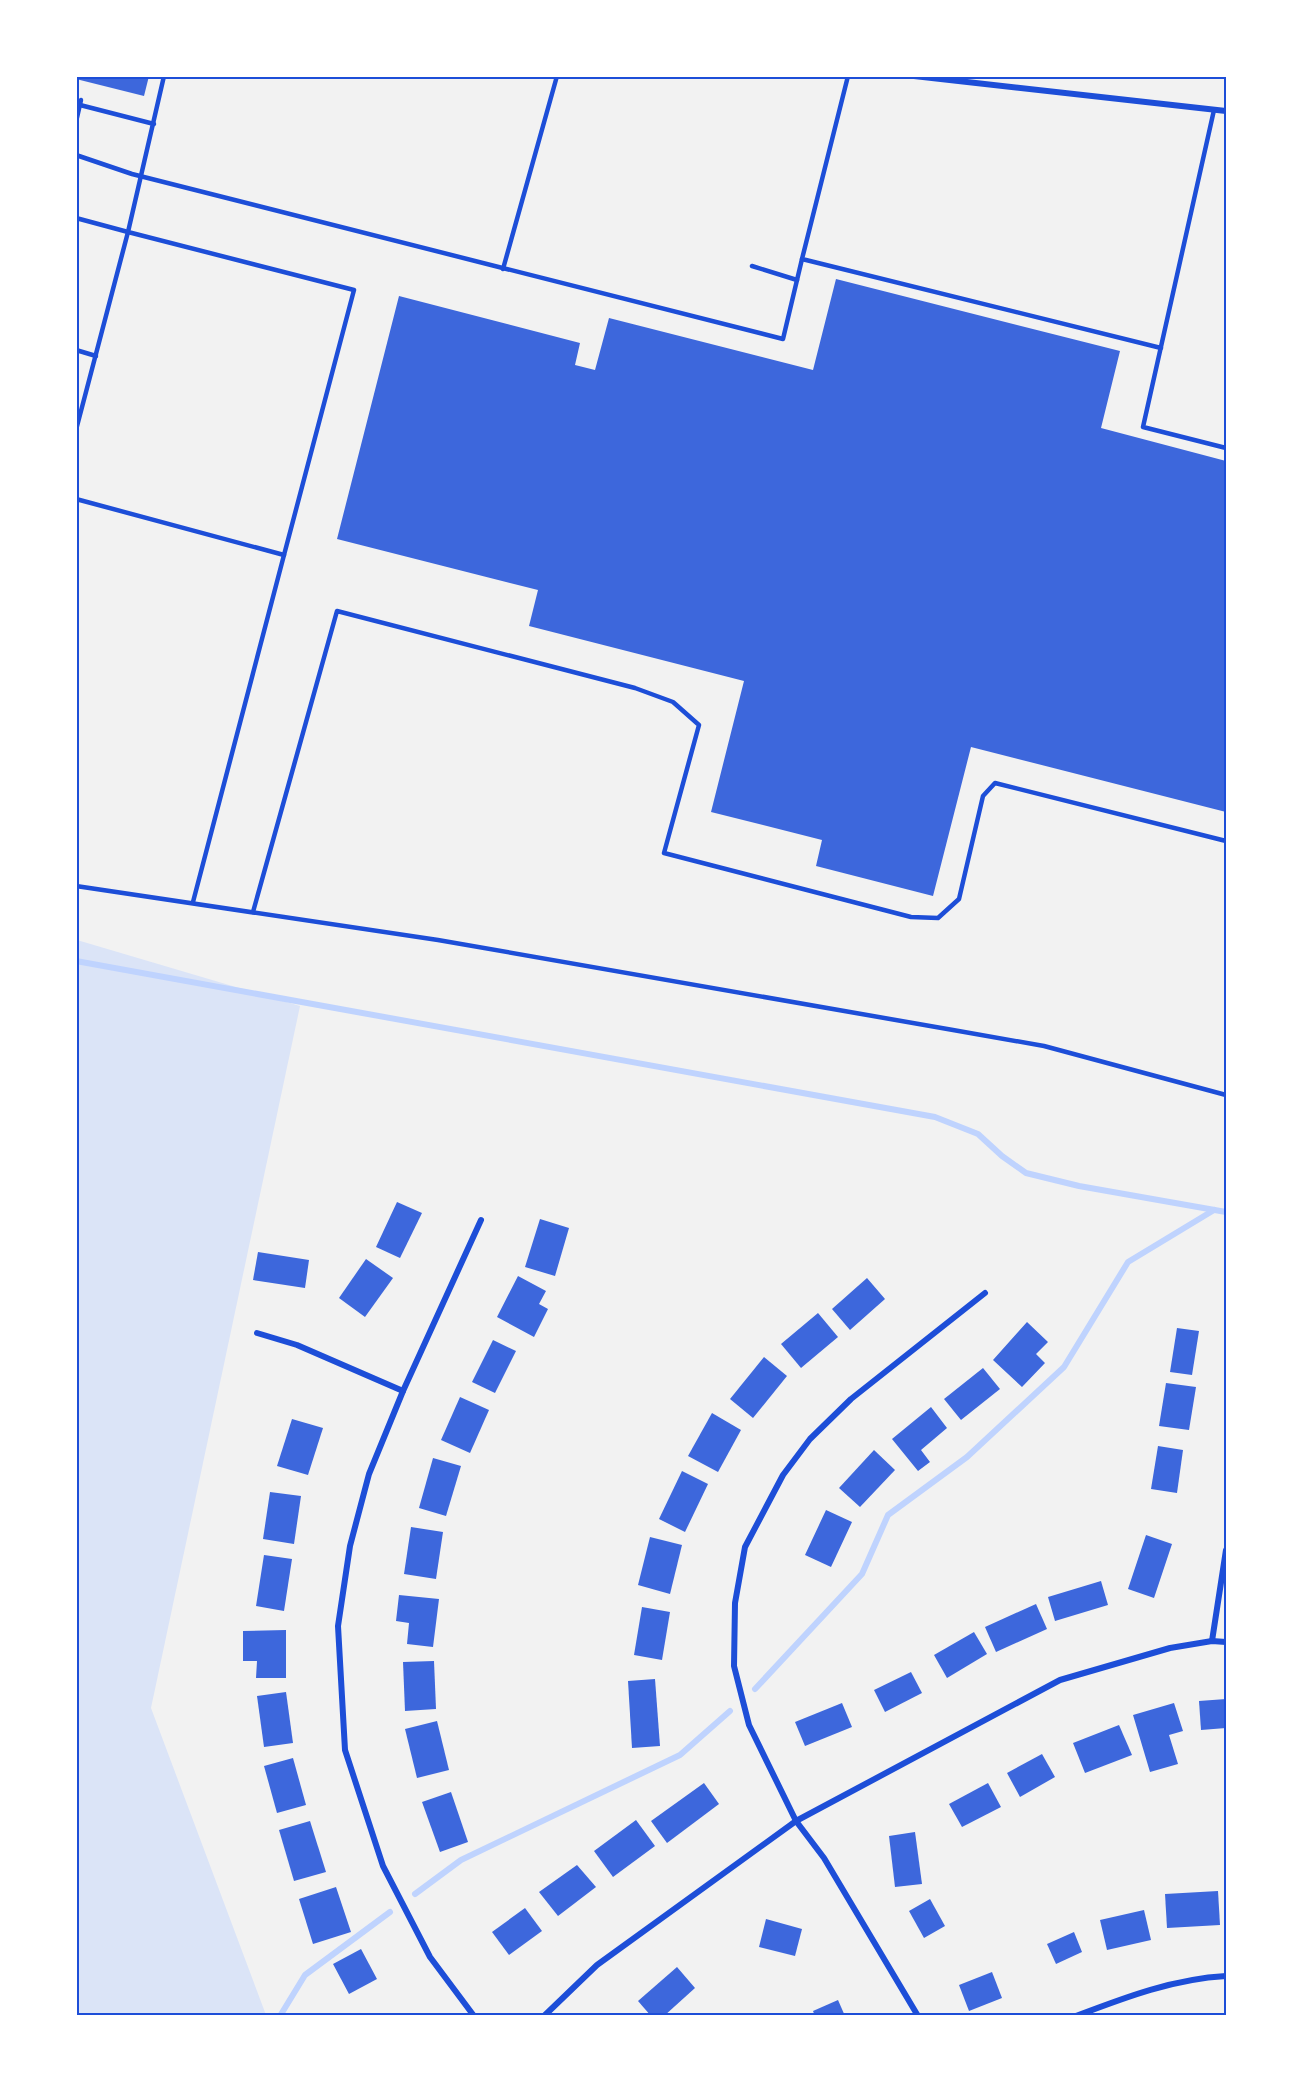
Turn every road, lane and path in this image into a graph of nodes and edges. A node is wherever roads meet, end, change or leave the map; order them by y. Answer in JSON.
{"nodes":[{"id":1,"x":164,"y":76,"type":"edge"},
{"id":2,"x":557,"y":76,"type":"edge"},
{"id":3,"x":848,"y":76,"type":"edge"},
{"id":4,"x":914,"y":76,"type":"edge"},
{"id":5,"x":1214,"y":110,"type":"junction"},
{"id":6,"x":1227,"y":111,"type":"edge"},
{"id":7,"x":76,"y":122,"type":"edge"},
{"id":8,"x":154,"y":124,"type":"junction"},
{"id":9,"x":76,"y":155,"type":"edge"},
{"id":10,"x":142,"y":177,"type":"junction"},
{"id":11,"x":76,"y":218,"type":"edge"},
{"id":12,"x":128,"y":232,"type":"junction"},
{"id":13,"x":802,"y":259,"type":"junction"},
{"id":14,"x":752,"y":266,"type":"dead end"},
{"id":15,"x":504,"y":268,"type":"junction"},
{"id":16,"x":797,"y":280,"type":"junction"},
{"id":17,"x":1161,"y":348,"type":"junction"},
{"id":18,"x":76,"y":350,"type":"edge"},
{"id":19,"x":96,"y":356,"type":"junction"},
{"id":20,"x":76,"y":430,"type":"edge"},
{"id":21,"x":1227,"y":448,"type":"edge"},
{"id":22,"x":76,"y":499,"type":"edge"},
{"id":23,"x":284,"y":555,"type":"junction"},
{"id":24,"x":1227,"y":841,"type":"edge"},
{"id":25,"x":76,"y":886,"type":"edge"},
{"id":26,"x":193,"y":902,"type":"junction"},
{"id":27,"x":253,"y":912,"type":"junction"},
{"id":28,"x":1227,"y":1095,"type":"edge"},
{"id":29,"x":481,"y":1220,"type":"dead end"},
{"id":30,"x":985,"y":1293,"type":"dead end"},
{"id":31,"x":257,"y":1333,"type":"dead end"},
{"id":32,"x":403,"y":1391,"type":"junction"},
{"id":33,"x":1227,"y":1550,"type":"edge"},
{"id":34,"x":1212,"y":1641,"type":"junction"},
{"id":35,"x":1227,"y":1642,"type":"edge"},
{"id":36,"x":796,"y":1821,"type":"junction"},
{"id":37,"x":1227,"y":1976,"type":"edge"},
{"id":38,"x":474,"y":2016,"type":"edge"},
{"id":39,"x":544,"y":2016,"type":"edge"},
{"id":40,"x":918,"y":2016,"type":"edge"},
{"id":41,"x":1076,"y":2016,"type":"edge"}],
"edges":[{"from":1,"to":8,"type":"lane"},
{"from":2,"to":15,"type":"lane"},
{"from":3,"to":13,"type":"lane"},
{"from":4,"to":5,"type":"street"},
{"from":5,"to":6,"type":"street"},
{"from":5,"to":17,"type":"lane"},
{"from":7,"to":8,"type":"lane"},
{"from":8,"to":10,"type":"lane"},
{"from":9,"to":10,"type":"lane"},
{"from":10,"to":12,"type":"lane"},
{"from":10,"to":15,"type":"lane"},
{"from":11,"to":12,"type":"lane"},
{"from":12,"to":19,"type":"lane"},
{"from":12,"to":23,"type":"lane"},
{"from":13,"to":16,"type":"lane"},
{"from":13,"to":17,"type":"lane"},
{"from":14,"to":16,"type":"lane"},
{"from":15,"to":16,"type":"lane"},
{"from":17,"to":21,"type":"lane"},
{"from":18,"to":19,"type":"lane"},
{"from":19,"to":20,"type":"lane"},
{"from":22,"to":23,"type":"lane"},
{"from":23,"to":26,"type":"lane"},
{"from":24,"to":27,"type":"lane"},
{"from":25,"to":26,"type":"lane"},
{"from":26,"to":27,"type":"lane"},
{"from":27,"to":28,"type":"lane"},
{"from":29,"to":32,"type":"street"},
{"from":30,"to":36,"type":"street"},
{"from":31,"to":32,"type":"street"},
{"from":32,"to":38,"type":"street"},
{"from":33,"to":34,"type":"street"},
{"from":34,"to":35,"type":"street"},
{"from":34,"to":36,"type":"street"},
{"from":36,"to":39,"type":"street"},
{"from":36,"to":40,"type":"street"},
{"from":37,"to":41,"type":"street"}]}
